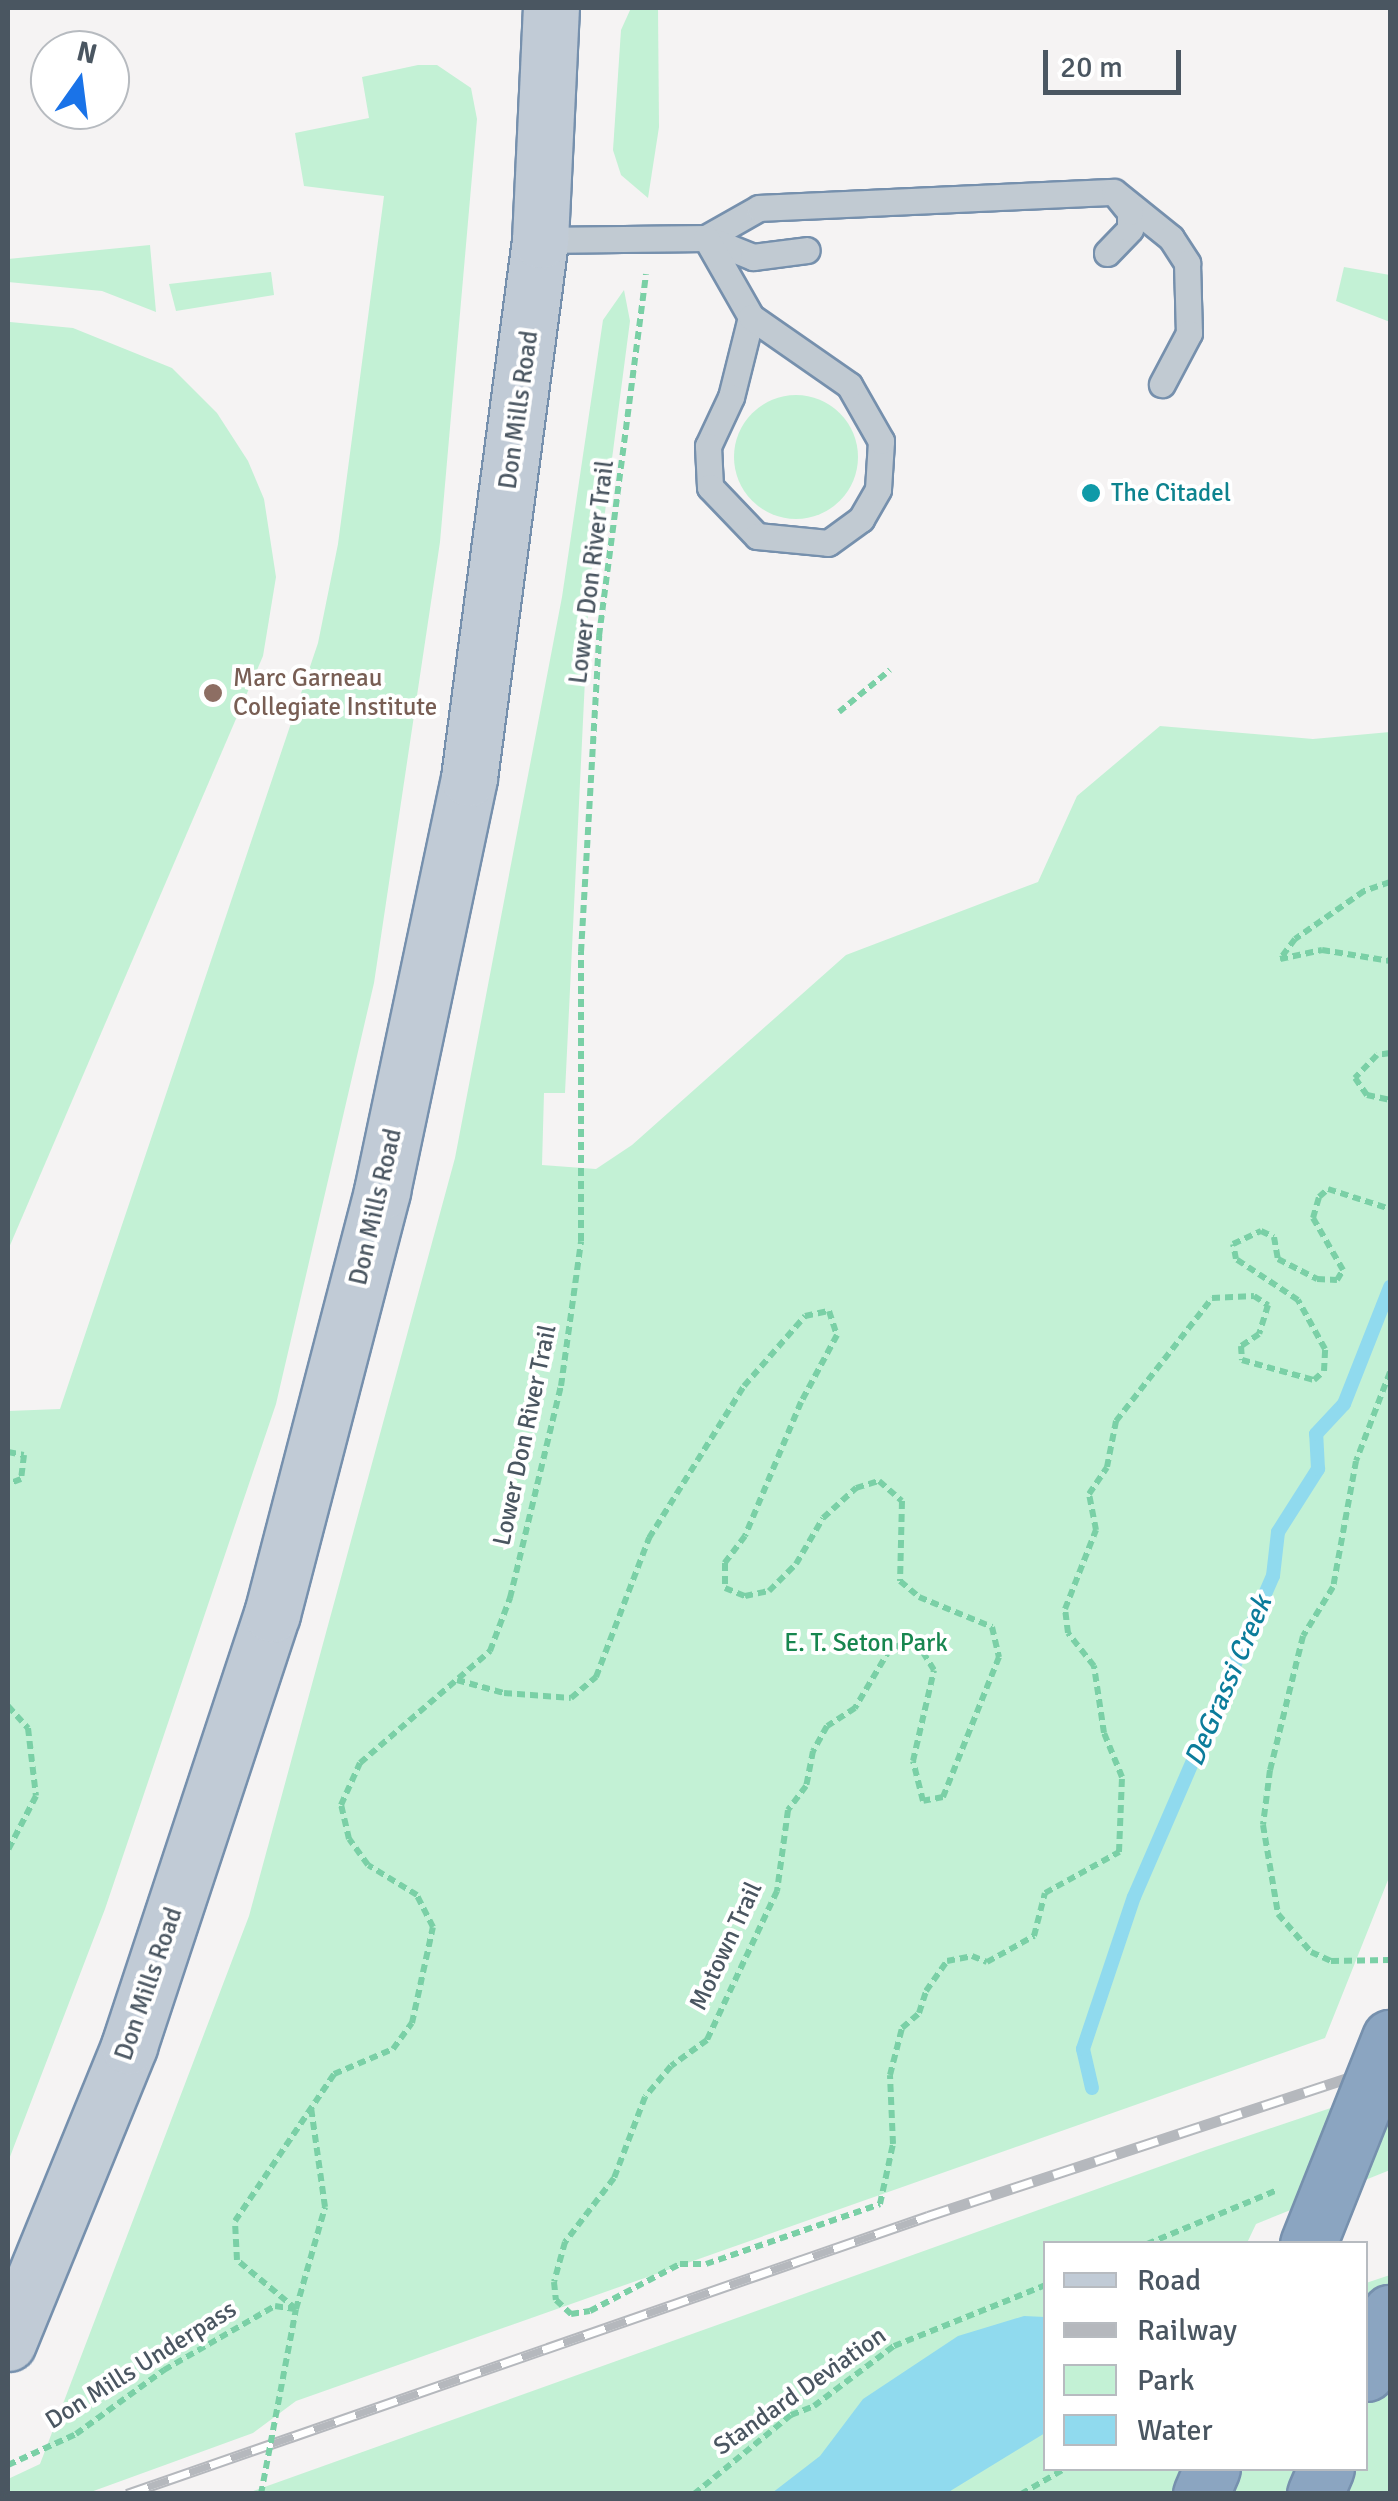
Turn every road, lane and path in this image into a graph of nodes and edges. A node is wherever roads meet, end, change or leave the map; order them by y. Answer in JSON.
{"nodes":[{"id":1,"x":556,"y":14,"type":"edge"},
{"id":2,"x":1114,"y":192,"type":"junction"},
{"id":3,"x":706,"y":238,"type":"junction"},
{"id":4,"x":540,"y":240,"type":"junction"},
{"id":5,"x":649,"y":240,"type":"junction"},
{"id":6,"x":807,"y":250,"type":"dead end"},
{"id":7,"x":1107,"y":252,"type":"dead end"},
{"id":8,"x":751,"y":317,"type":"junction"},
{"id":9,"x":1162,"y":384,"type":"dead end"},
{"id":10,"x":890,"y":670,"type":"dead end"},
{"id":11,"x":839,"y":712,"type":"dead end"},
{"id":12,"x":1390,"y":882,"type":"edge"},
{"id":13,"x":1390,"y":961,"type":"edge"},
{"id":14,"x":1390,"y":1053,"type":"edge"},
{"id":15,"x":1390,"y":1100,"type":"edge"},
{"id":16,"x":1390,"y":1209,"type":"edge"},
{"id":17,"x":1390,"y":1372,"type":"edge"},
{"id":18,"x":8,"y":1452,"type":"edge"},
{"id":19,"x":8,"y":1484,"type":"edge"},
{"id":20,"x":456,"y":1680,"type":"junction"},
{"id":21,"x":8,"y":1706,"type":"edge"},
{"id":22,"x":8,"y":1850,"type":"edge"},
{"id":23,"x":1390,"y":1960,"type":"edge"},
{"id":24,"x":1390,"y":2038,"type":"edge"},
{"id":25,"x":311,"y":2108,"type":"junction"},
{"id":26,"x":1240,"y":2206,"type":"dead end"},
{"id":27,"x":1154,"y":2241,"type":"edge"},
{"id":28,"x":1309,"y":2241,"type":"edge"},
{"id":29,"x":1043,"y":2285,"type":"edge"},
{"id":30,"x":296,"y":2309,"type":"junction"},
{"id":31,"x":1390,"y":2313,"type":"edge"},
{"id":32,"x":8,"y":2343,"type":"edge"},
{"id":33,"x":1368,"y":2368,"type":"edge"},
{"id":34,"x":8,"y":2464,"type":"edge"},
{"id":35,"x":1061,"y":2471,"type":"edge"},
{"id":36,"x":261,"y":2494,"type":"edge"},
{"id":37,"x":694,"y":2494,"type":"edge"},
{"id":38,"x":1020,"y":2494,"type":"edge"}],
"edges":[{"from":1,"to":4,"type":"main road","name":"Don Mills Road"},
{"from":2,"to":3,"type":"lane"},
{"from":2,"to":7,"type":"lane"},
{"from":2,"to":9,"type":"lane"},
{"from":3,"to":5,"type":"lane"},
{"from":3,"to":6,"type":"lane"},
{"from":3,"to":8,"type":"lane"},
{"from":4,"to":5,"type":"lane"},
{"from":4,"to":32,"type":"main road","name":"Don Mills Road"},
{"from":5,"to":20,"type":"path","name":"Lower Don River Trail"},
{"from":8,"to":8,"type":"lane"},
{"from":10,"to":11,"type":"path"},
{"from":12,"to":13,"type":"path"},
{"from":14,"to":15,"type":"path"},
{"from":16,"to":20,"type":"path","name":"Motown Trail"},
{"from":17,"to":23,"type":"path"},
{"from":18,"to":19,"type":"path"},
{"from":20,"to":25,"type":"path","name":"Lower Don River Trail"},
{"from":21,"to":22,"type":"path"},
{"from":24,"to":28,"type":"highway","bridge":true},
{"from":25,"to":30,"type":"path"},
{"from":25,"to":30,"type":"path","name":"Lower Don River Trail"},
{"from":26,"to":27,"type":"path"},
{"from":29,"to":37,"type":"path","name":"Standard Deviation"},
{"from":30,"to":34,"type":"path","name":"Don Mills Underpass"},
{"from":30,"to":36,"type":"path","bridge":true},
{"from":31,"to":33,"type":"highway","bridge":true},
{"from":35,"to":38,"type":"path"}]}
